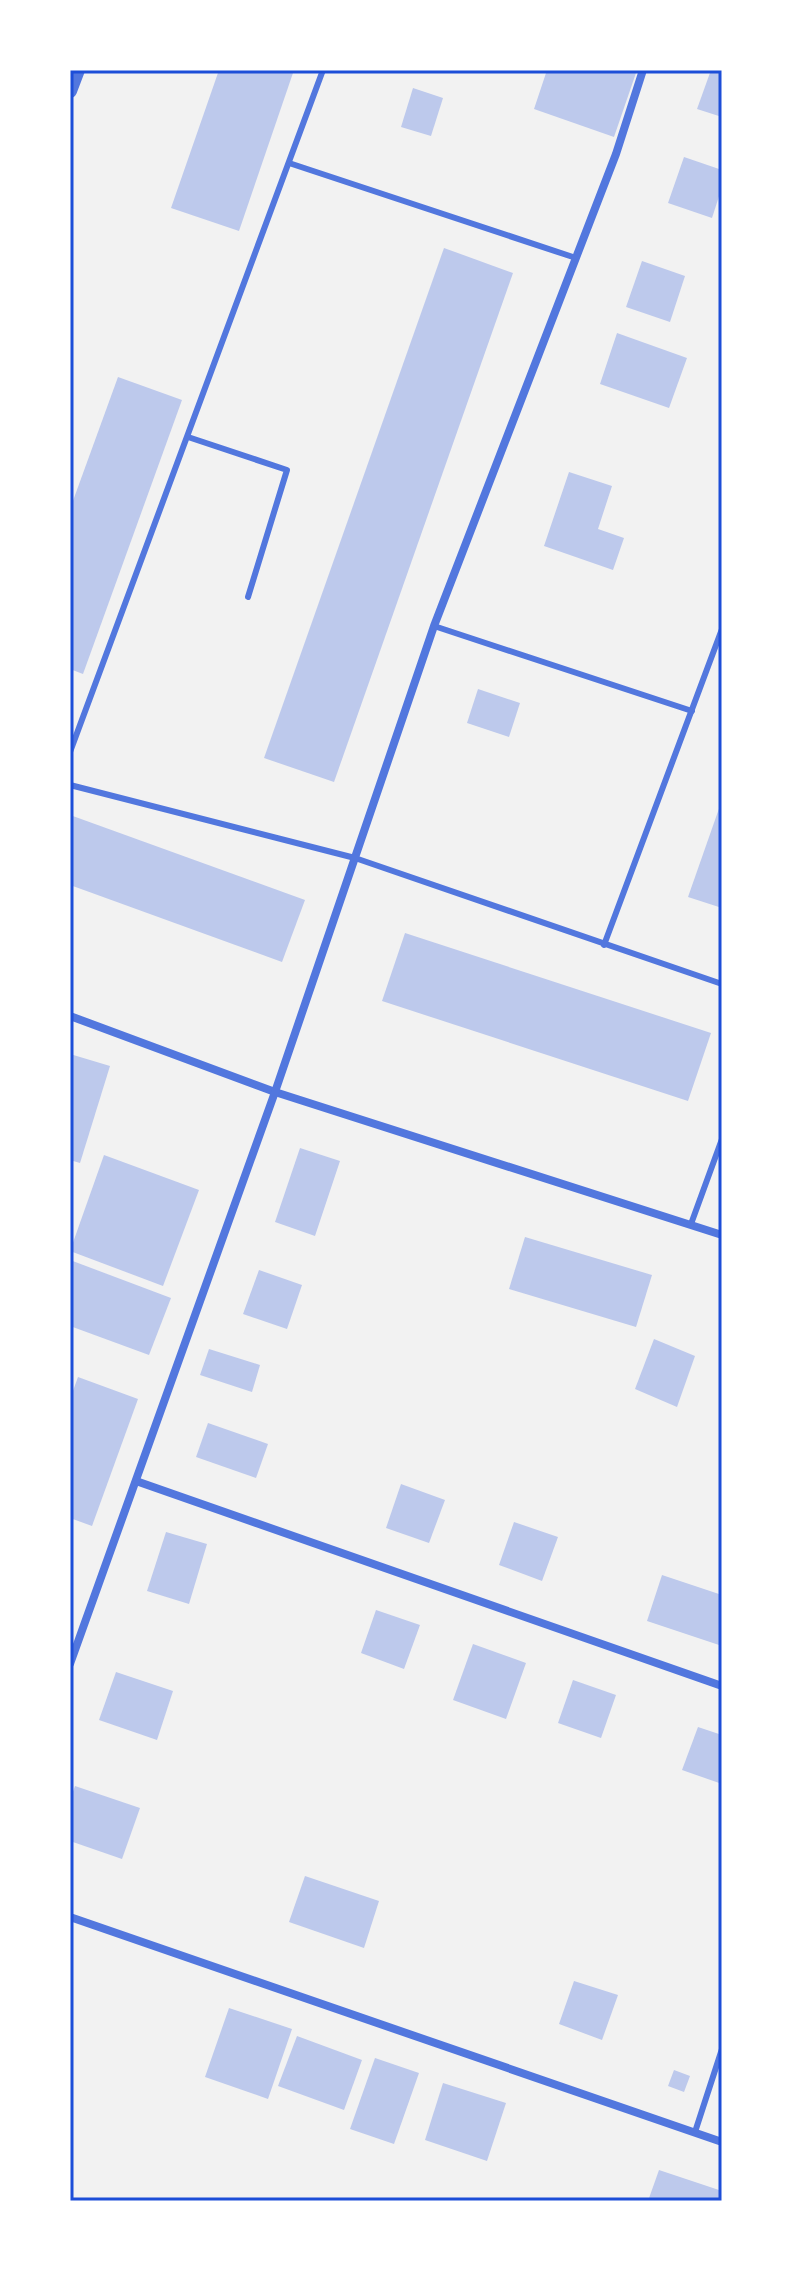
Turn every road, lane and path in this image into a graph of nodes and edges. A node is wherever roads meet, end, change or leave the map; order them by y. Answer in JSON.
{"nodes":[{"id":1,"x":78,"y":70,"type":"edge"},
{"id":2,"x":323,"y":70,"type":"edge"},
{"id":3,"x":643,"y":70,"type":"edge"},
{"id":4,"x":70,"y":91,"type":"edge"},
{"id":5,"x":289,"y":163,"type":"junction"},
{"id":6,"x":576,"y":258,"type":"junction"},
{"id":7,"x":188,"y":437,"type":"junction"},
{"id":8,"x":248,"y":597,"type":"dead end"},
{"id":9,"x":434,"y":626,"type":"junction"},
{"id":10,"x":722,"y":629,"type":"edge"},
{"id":11,"x":692,"y":711,"type":"junction"},
{"id":12,"x":70,"y":752,"type":"edge"},
{"id":13,"x":70,"y":785,"type":"edge"},
{"id":14,"x":355,"y":858,"type":"junction"},
{"id":15,"x":604,"y":945,"type":"junction"},
{"id":16,"x":722,"y":984,"type":"edge"},
{"id":17,"x":70,"y":1016,"type":"edge"},
{"id":18,"x":275,"y":1092,"type":"junction"},
{"id":19,"x":722,"y":1139,"type":"edge"},
{"id":20,"x":691,"y":1224,"type":"junction"},
{"id":21,"x":722,"y":1235,"type":"edge"},
{"id":22,"x":136,"y":1481,"type":"junction"},
{"id":23,"x":70,"y":1664,"type":"edge"},
{"id":24,"x":722,"y":1686,"type":"edge"},
{"id":25,"x":70,"y":1917,"type":"edge"},
{"id":26,"x":722,"y":2049,"type":"edge"},
{"id":27,"x":695,"y":2132,"type":"junction"},
{"id":28,"x":722,"y":2142,"type":"edge"}],
"edges":[{"from":1,"to":4,"type":"street"},
{"from":2,"to":5,"type":"lane"},
{"from":3,"to":6,"type":"street"},
{"from":5,"to":6,"type":"lane"},
{"from":5,"to":7,"type":"lane"},
{"from":6,"to":9,"type":"street"},
{"from":7,"to":8,"type":"lane"},
{"from":7,"to":12,"type":"lane"},
{"from":9,"to":11,"type":"lane"},
{"from":9,"to":14,"type":"street"},
{"from":10,"to":11,"type":"lane"},
{"from":11,"to":15,"type":"lane"},
{"from":13,"to":14,"type":"lane"},
{"from":14,"to":15,"type":"lane"},
{"from":14,"to":18,"type":"street"},
{"from":15,"to":16,"type":"lane"},
{"from":17,"to":18,"type":"street"},
{"from":18,"to":20,"type":"street"},
{"from":18,"to":22,"type":"street"},
{"from":19,"to":20,"type":"lane"},
{"from":20,"to":21,"type":"street"},
{"from":22,"to":23,"type":"street"},
{"from":22,"to":24,"type":"street"},
{"from":25,"to":27,"type":"street"},
{"from":26,"to":27,"type":"lane"},
{"from":27,"to":28,"type":"street"}]}
